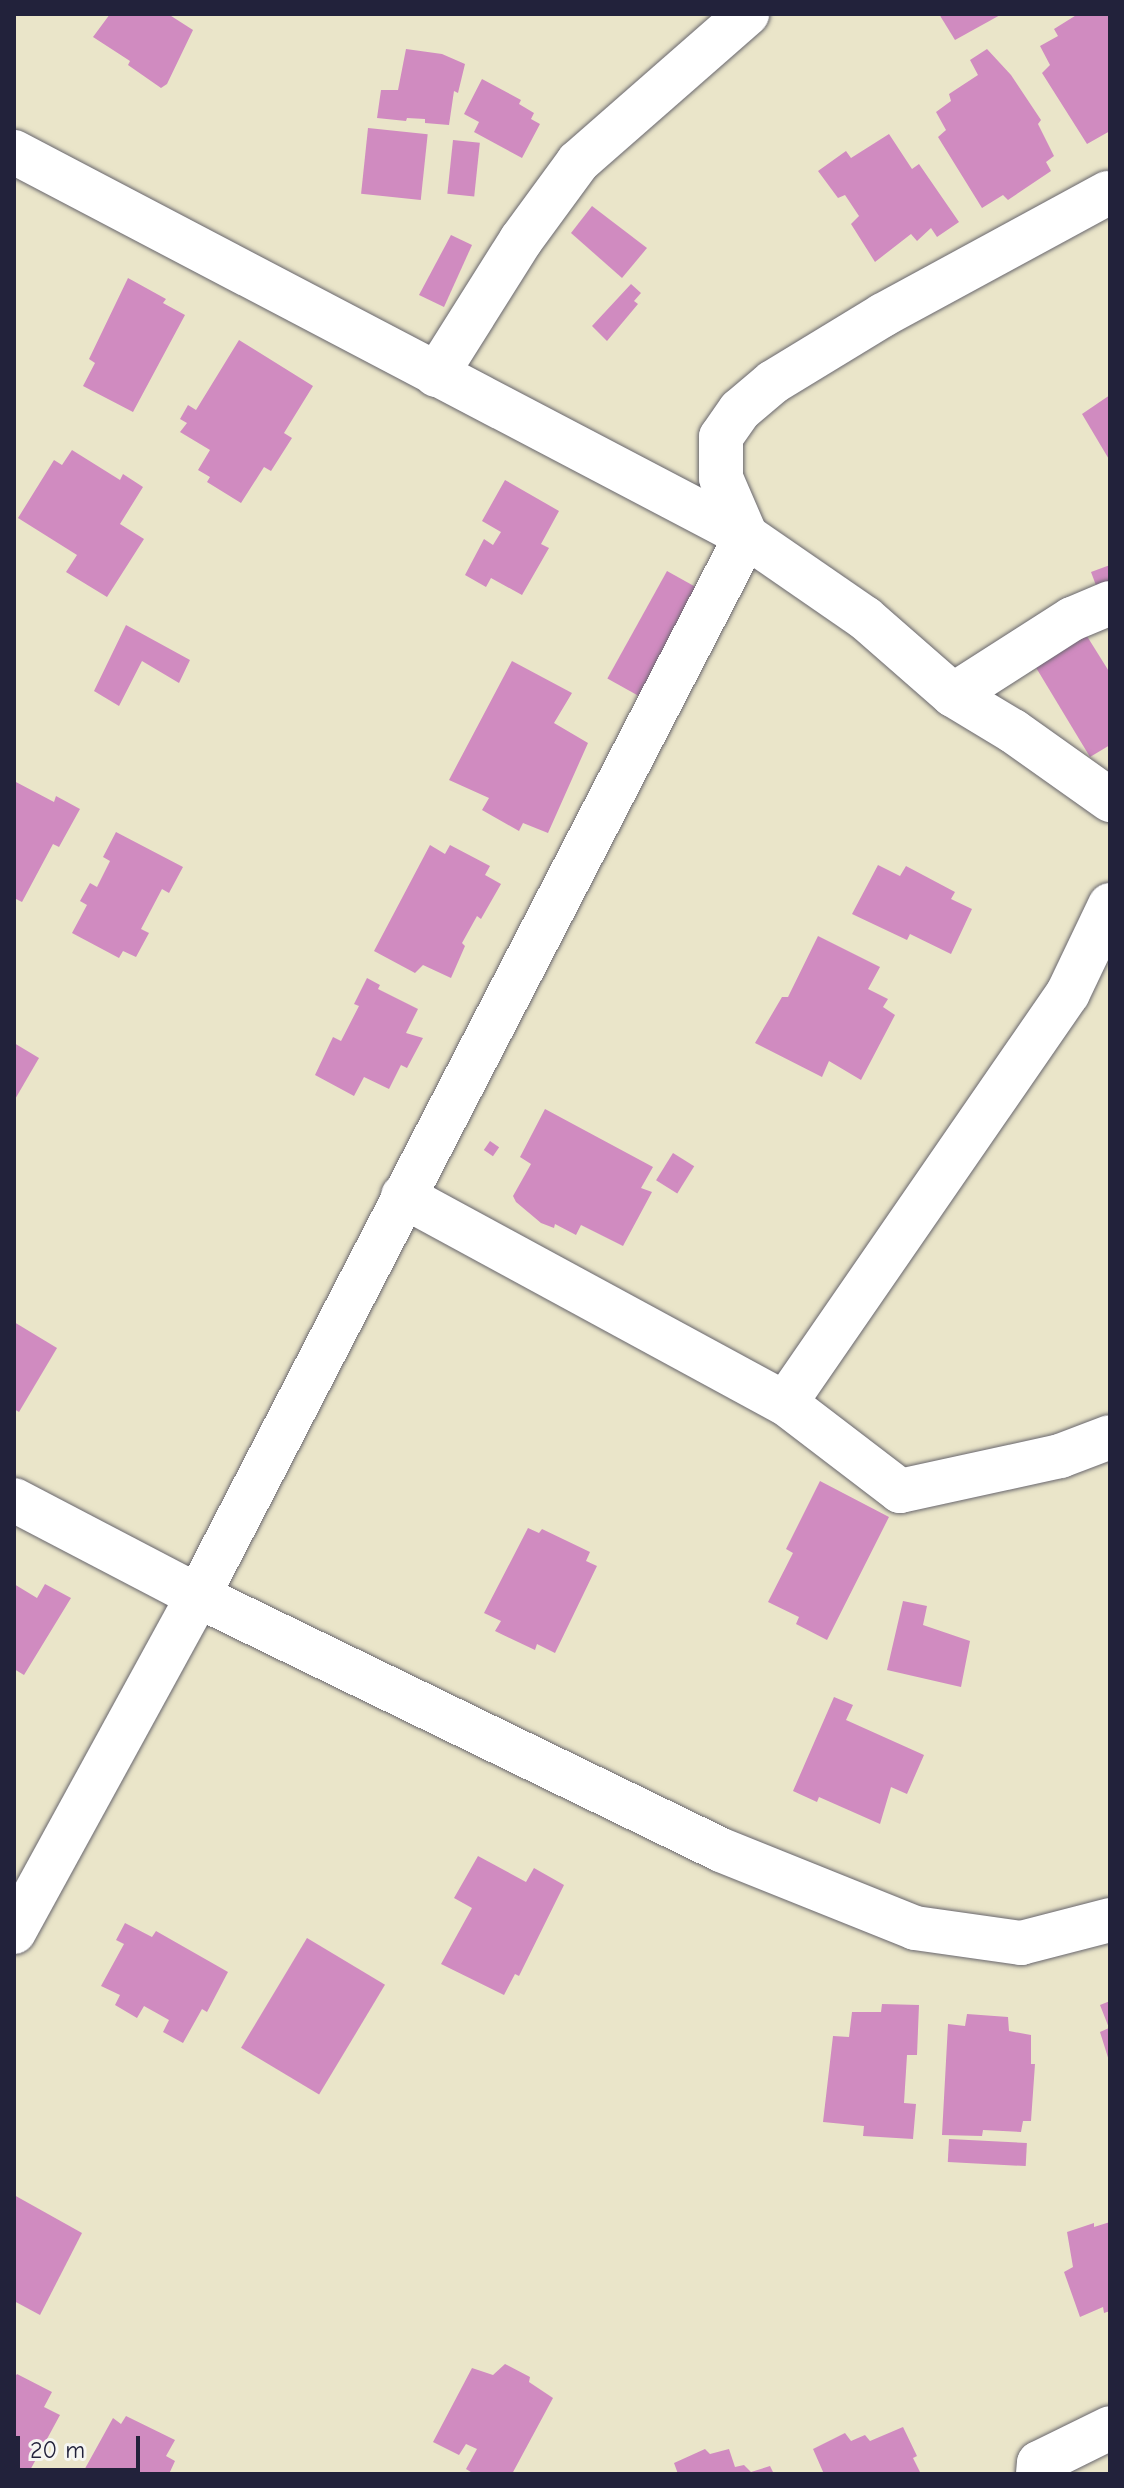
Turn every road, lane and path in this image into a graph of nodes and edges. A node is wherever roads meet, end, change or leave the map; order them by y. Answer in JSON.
{"nodes":[{"id":1,"x":747,"y":14,"type":"edge"},
{"id":2,"x":14,"y":152,"type":"edge"},
{"id":3,"x":1108,"y":193,"type":"dead end"},
{"id":4,"x":436,"y":375,"type":"junction"},
{"id":5,"x":746,"y":536,"type":"junction"},
{"id":6,"x":1110,"y":603,"type":"edge"},
{"id":7,"x":953,"y":695,"type":"junction"},
{"id":8,"x":1110,"y":800,"type":"edge"},
{"id":9,"x":1110,"y":905,"type":"edge"},
{"id":10,"x":403,"y":1196,"type":"junction"},
{"id":11,"x":785,"y":1403,"type":"junction"},
{"id":12,"x":1106,"y":1448,"type":"edge"},
{"id":13,"x":14,"y":1500,"type":"edge"},
{"id":14,"x":198,"y":1596,"type":"junction"},
{"id":15,"x":1110,"y":1920,"type":"edge"},
{"id":16,"x":14,"y":1932,"type":"edge"},
{"id":17,"x":1110,"y":2428,"type":"edge"},
{"id":18,"x":1038,"y":2474,"type":"edge"}],
"edges":[{"from":1,"to":4,"type":"street"},
{"from":2,"to":4,"type":"street"},
{"from":3,"to":5,"type":"street"},
{"from":4,"to":5,"type":"street"},
{"from":5,"to":7,"type":"street"},
{"from":5,"to":10,"type":"street"},
{"from":6,"to":7,"type":"street"},
{"from":7,"to":8,"type":"street"},
{"from":9,"to":11,"type":"street"},
{"from":10,"to":11,"type":"street"},
{"from":10,"to":14,"type":"street"},
{"from":11,"to":12,"type":"street"},
{"from":13,"to":14,"type":"street"},
{"from":14,"to":15,"type":"street"},
{"from":14,"to":16,"type":"street"},
{"from":17,"to":18,"type":"street"}]}
